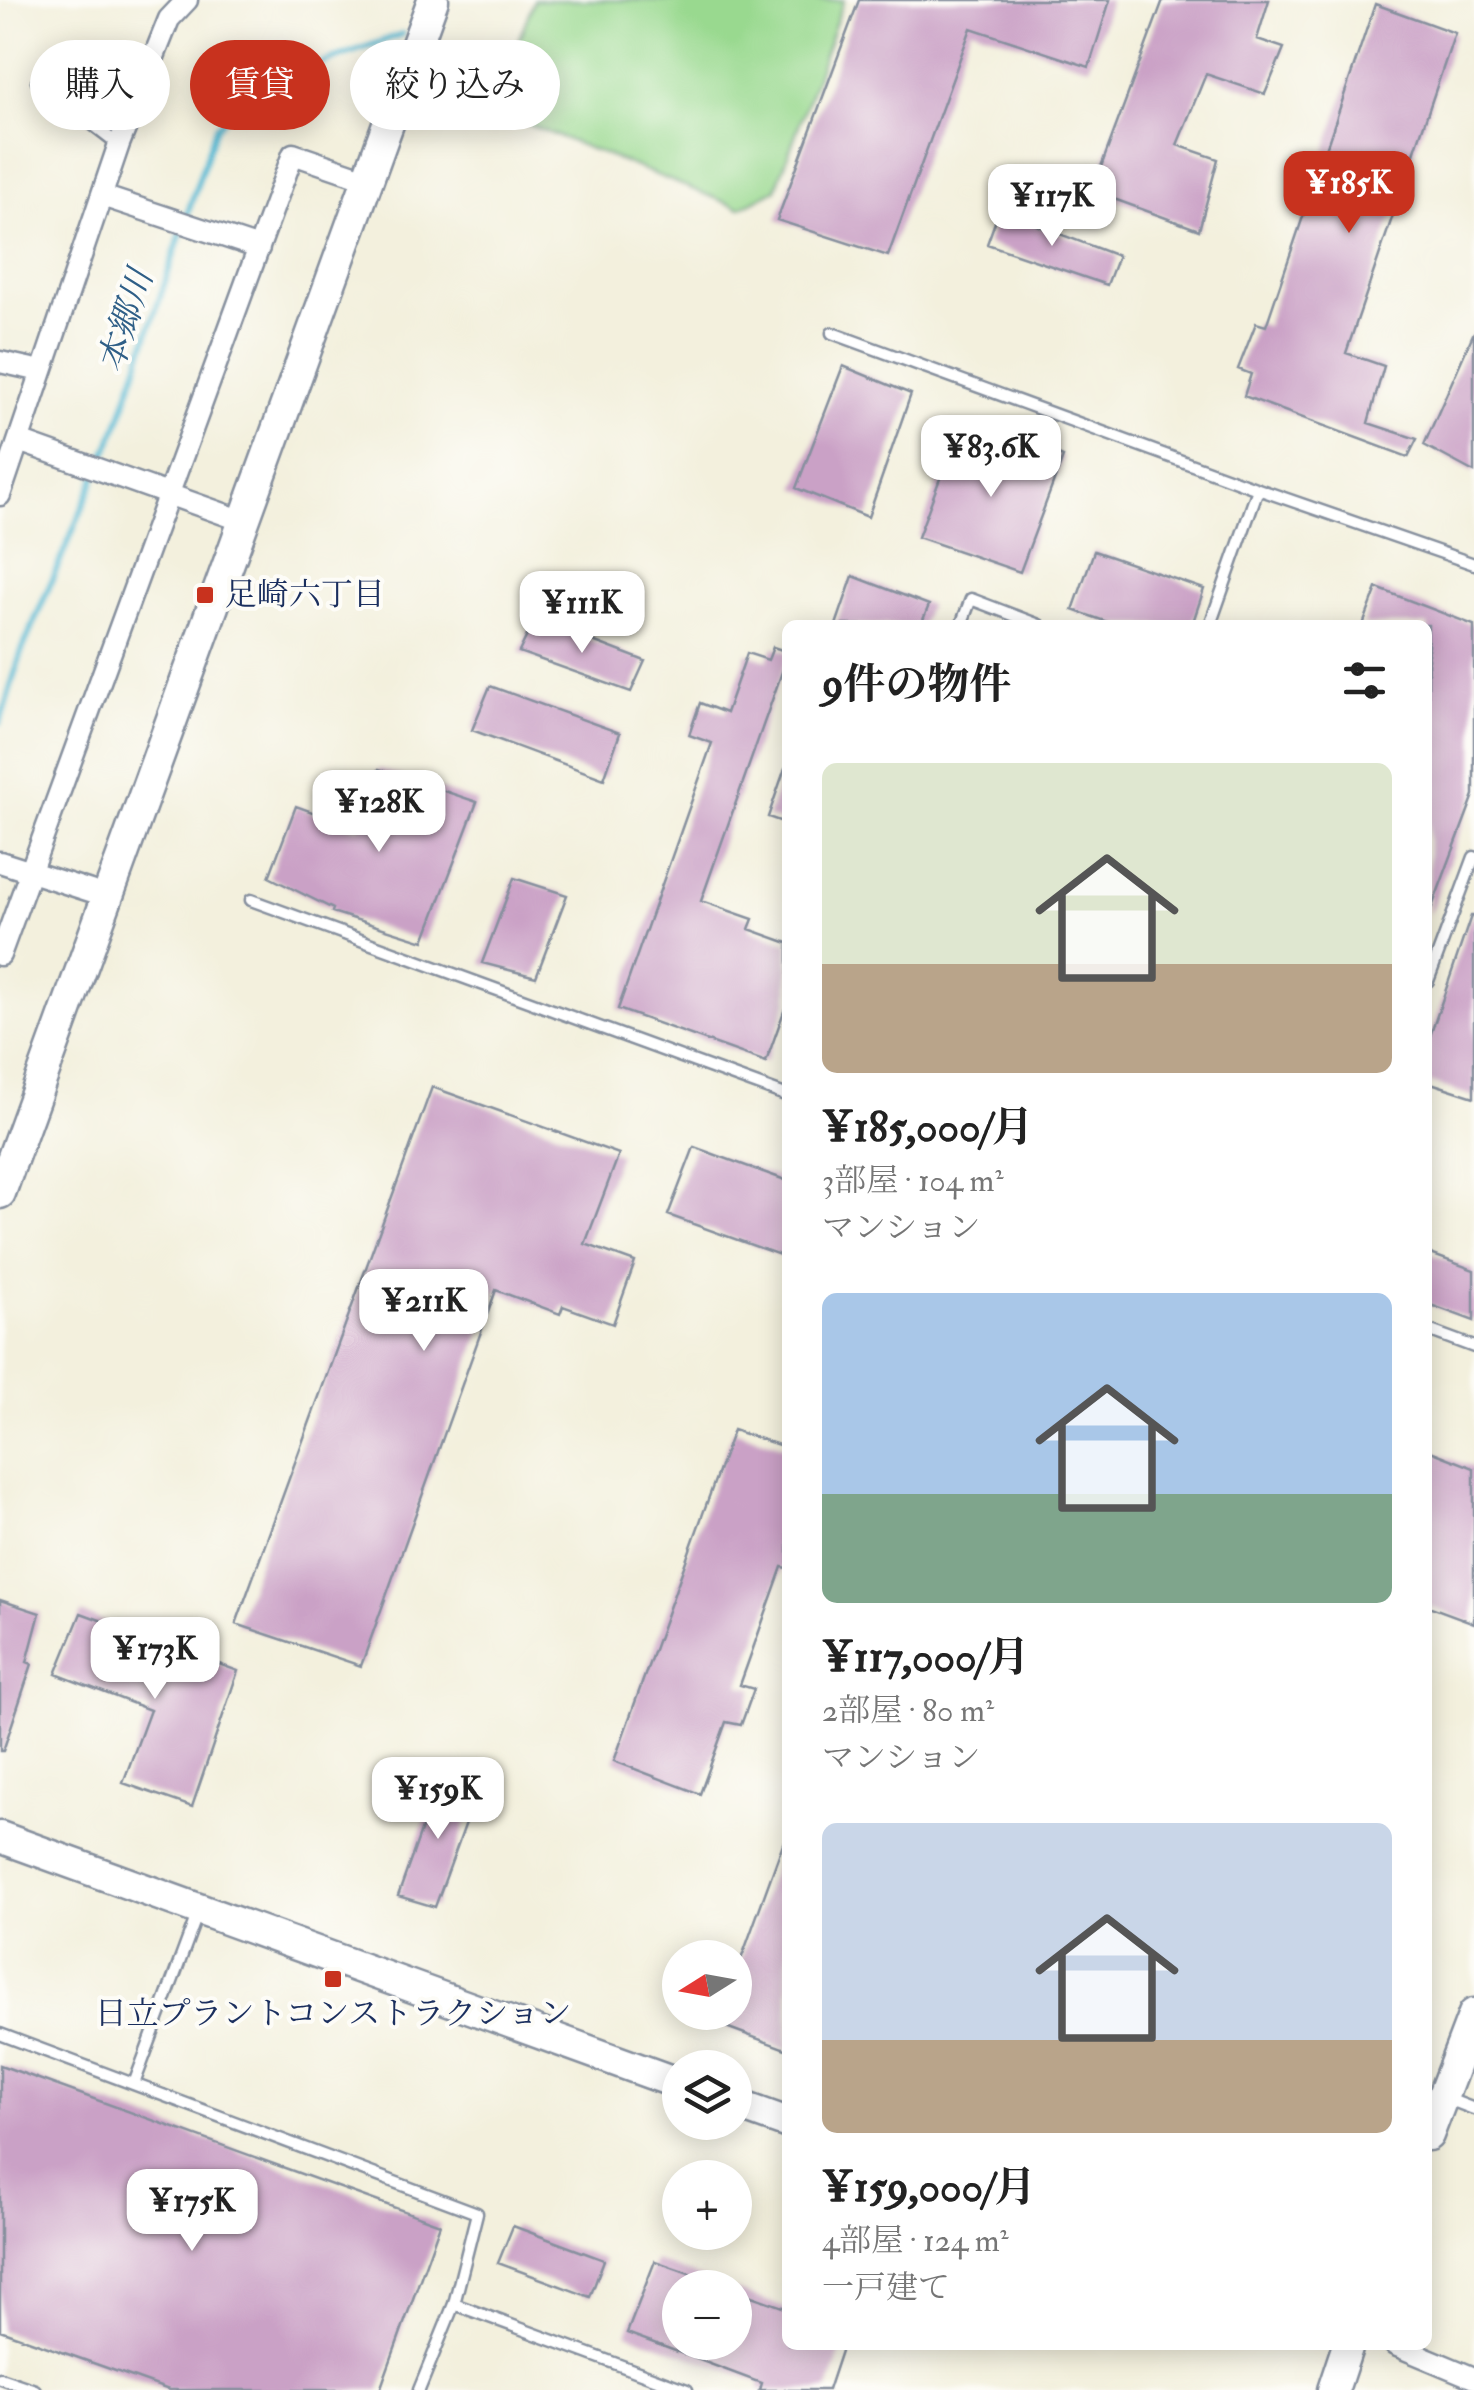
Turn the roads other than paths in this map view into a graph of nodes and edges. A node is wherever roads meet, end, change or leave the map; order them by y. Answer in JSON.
{"nodes":[{"id":1,"x":186,"y":0,"type":"edge"},
{"id":2,"x":433,"y":0,"type":"edge"},
{"id":3,"x":100,"y":130,"type":"edge"},
{"id":4,"x":119,"y":144,"type":"junction"},
{"id":5,"x":370,"y":180,"type":"junction"},
{"id":6,"x":102,"y":196,"type":"junction"},
{"id":7,"x":259,"y":248,"type":"junction"},
{"id":8,"x":832,"y":332,"type":"dead end"},
{"id":9,"x":0,"y":362,"type":"edge"},
{"id":10,"x":41,"y":371,"type":"junction"},
{"id":11,"x":19,"y":441,"type":"junction"},
{"id":12,"x":2,"y":485,"type":"edge"},
{"id":13,"x":1258,"y":489,"type":"junction"},
{"id":14,"x":168,"y":494,"type":"junction"},
{"id":15,"x":246,"y":522,"type":"junction"},
{"id":16,"x":1474,"y":564,"type":"edge"},
{"id":17,"x":963,"y":620,"type":"edge"},
{"id":18,"x":1025,"y":620,"type":"edge"},
{"id":19,"x":1212,"y":620,"type":"edge"},
{"id":20,"x":1474,"y":857,"type":"edge"},
{"id":21,"x":0,"y":862,"type":"edge"},
{"id":22,"x":32,"y":872,"type":"junction"},
{"id":23,"x":109,"y":897,"type":"junction"},
{"id":24,"x":251,"y":900,"type":"dead end"},
{"id":25,"x":0,"y":956,"type":"edge"},
{"id":26,"x":1432,"y":970,"type":"edge"},
{"id":27,"x":782,"y":1094,"type":"edge"},
{"id":28,"x":0,"y":1193,"type":"edge"},
{"id":29,"x":1432,"y":1331,"type":"edge"},
{"id":30,"x":1474,"y":1347,"type":"edge"},
{"id":31,"x":0,"y":1837,"type":"edge"},
{"id":32,"x":199,"y":1909,"type":"junction"},
{"id":33,"x":1474,"y":2014,"type":"edge"},
{"id":34,"x":0,"y":2034,"type":"edge"},
{"id":35,"x":662,"y":2077,"type":"edge"},
{"id":36,"x":134,"y":2084,"type":"junction"},
{"id":37,"x":1442,"y":2097,"type":"junction"},
{"id":38,"x":1474,"y":2108,"type":"edge"},
{"id":39,"x":752,"y":2110,"type":"edge"},
{"id":40,"x":782,"y":2120,"type":"edge"},
{"id":41,"x":1432,"y":2124,"type":"edge"},
{"id":42,"x":454,"y":2304,"type":"junction"},
{"id":43,"x":1346,"y":2350,"type":"edge"},
{"id":44,"x":1407,"y":2350,"type":"edge"},
{"id":45,"x":0,"y":2378,"type":"edge"},
{"id":46,"x":1474,"y":2378,"type":"edge"},
{"id":47,"x":35,"y":2390,"type":"edge"},
{"id":48,"x":420,"y":2390,"type":"edge"},
{"id":49,"x":687,"y":2390,"type":"edge"},
{"id":50,"x":1333,"y":2390,"type":"edge"}],
"edges":[{"from":1,"to":4,"type":"street"},
{"from":2,"to":5,"type":"street"},
{"from":3,"to":4,"type":"lane"},
{"from":4,"to":6,"type":"street"},
{"from":5,"to":7,"type":"street"},
{"from":5,"to":15,"type":"street"},
{"from":6,"to":7,"type":"street"},
{"from":6,"to":10,"type":"street"},
{"from":7,"to":14,"type":"street"},
{"from":8,"to":13,"type":"lane"},
{"from":9,"to":10,"type":"street"},
{"from":10,"to":11,"type":"street"},
{"from":11,"to":12,"type":"street"},
{"from":11,"to":14,"type":"street"},
{"from":13,"to":16,"type":"lane"},
{"from":13,"to":19,"type":"lane"},
{"from":14,"to":15,"type":"street"},
{"from":14,"to":22,"type":"street"},
{"from":15,"to":23,"type":"street"},
{"from":17,"to":18,"type":"lane"},
{"from":20,"to":26,"type":"lane"},
{"from":21,"to":22,"type":"street"},
{"from":22,"to":23,"type":"street"},
{"from":22,"to":25,"type":"street"},
{"from":23,"to":28,"type":"street"},
{"from":24,"to":27,"type":"lane"},
{"from":29,"to":30,"type":"lane"},
{"from":31,"to":32,"type":"street"},
{"from":32,"to":35,"type":"street"},
{"from":32,"to":36,"type":"lane"},
{"from":33,"to":37,"type":"street"},
{"from":34,"to":36,"type":"lane"},
{"from":36,"to":42,"type":"lane"},
{"from":37,"to":38,"type":"lane"},
{"from":37,"to":41,"type":"street"},
{"from":39,"to":40,"type":"street"},
{"from":42,"to":48,"type":"lane"},
{"from":42,"to":49,"type":"lane"},
{"from":43,"to":50,"type":"street"},
{"from":44,"to":46,"type":"street"},
{"from":45,"to":47,"type":"lane"}]}
